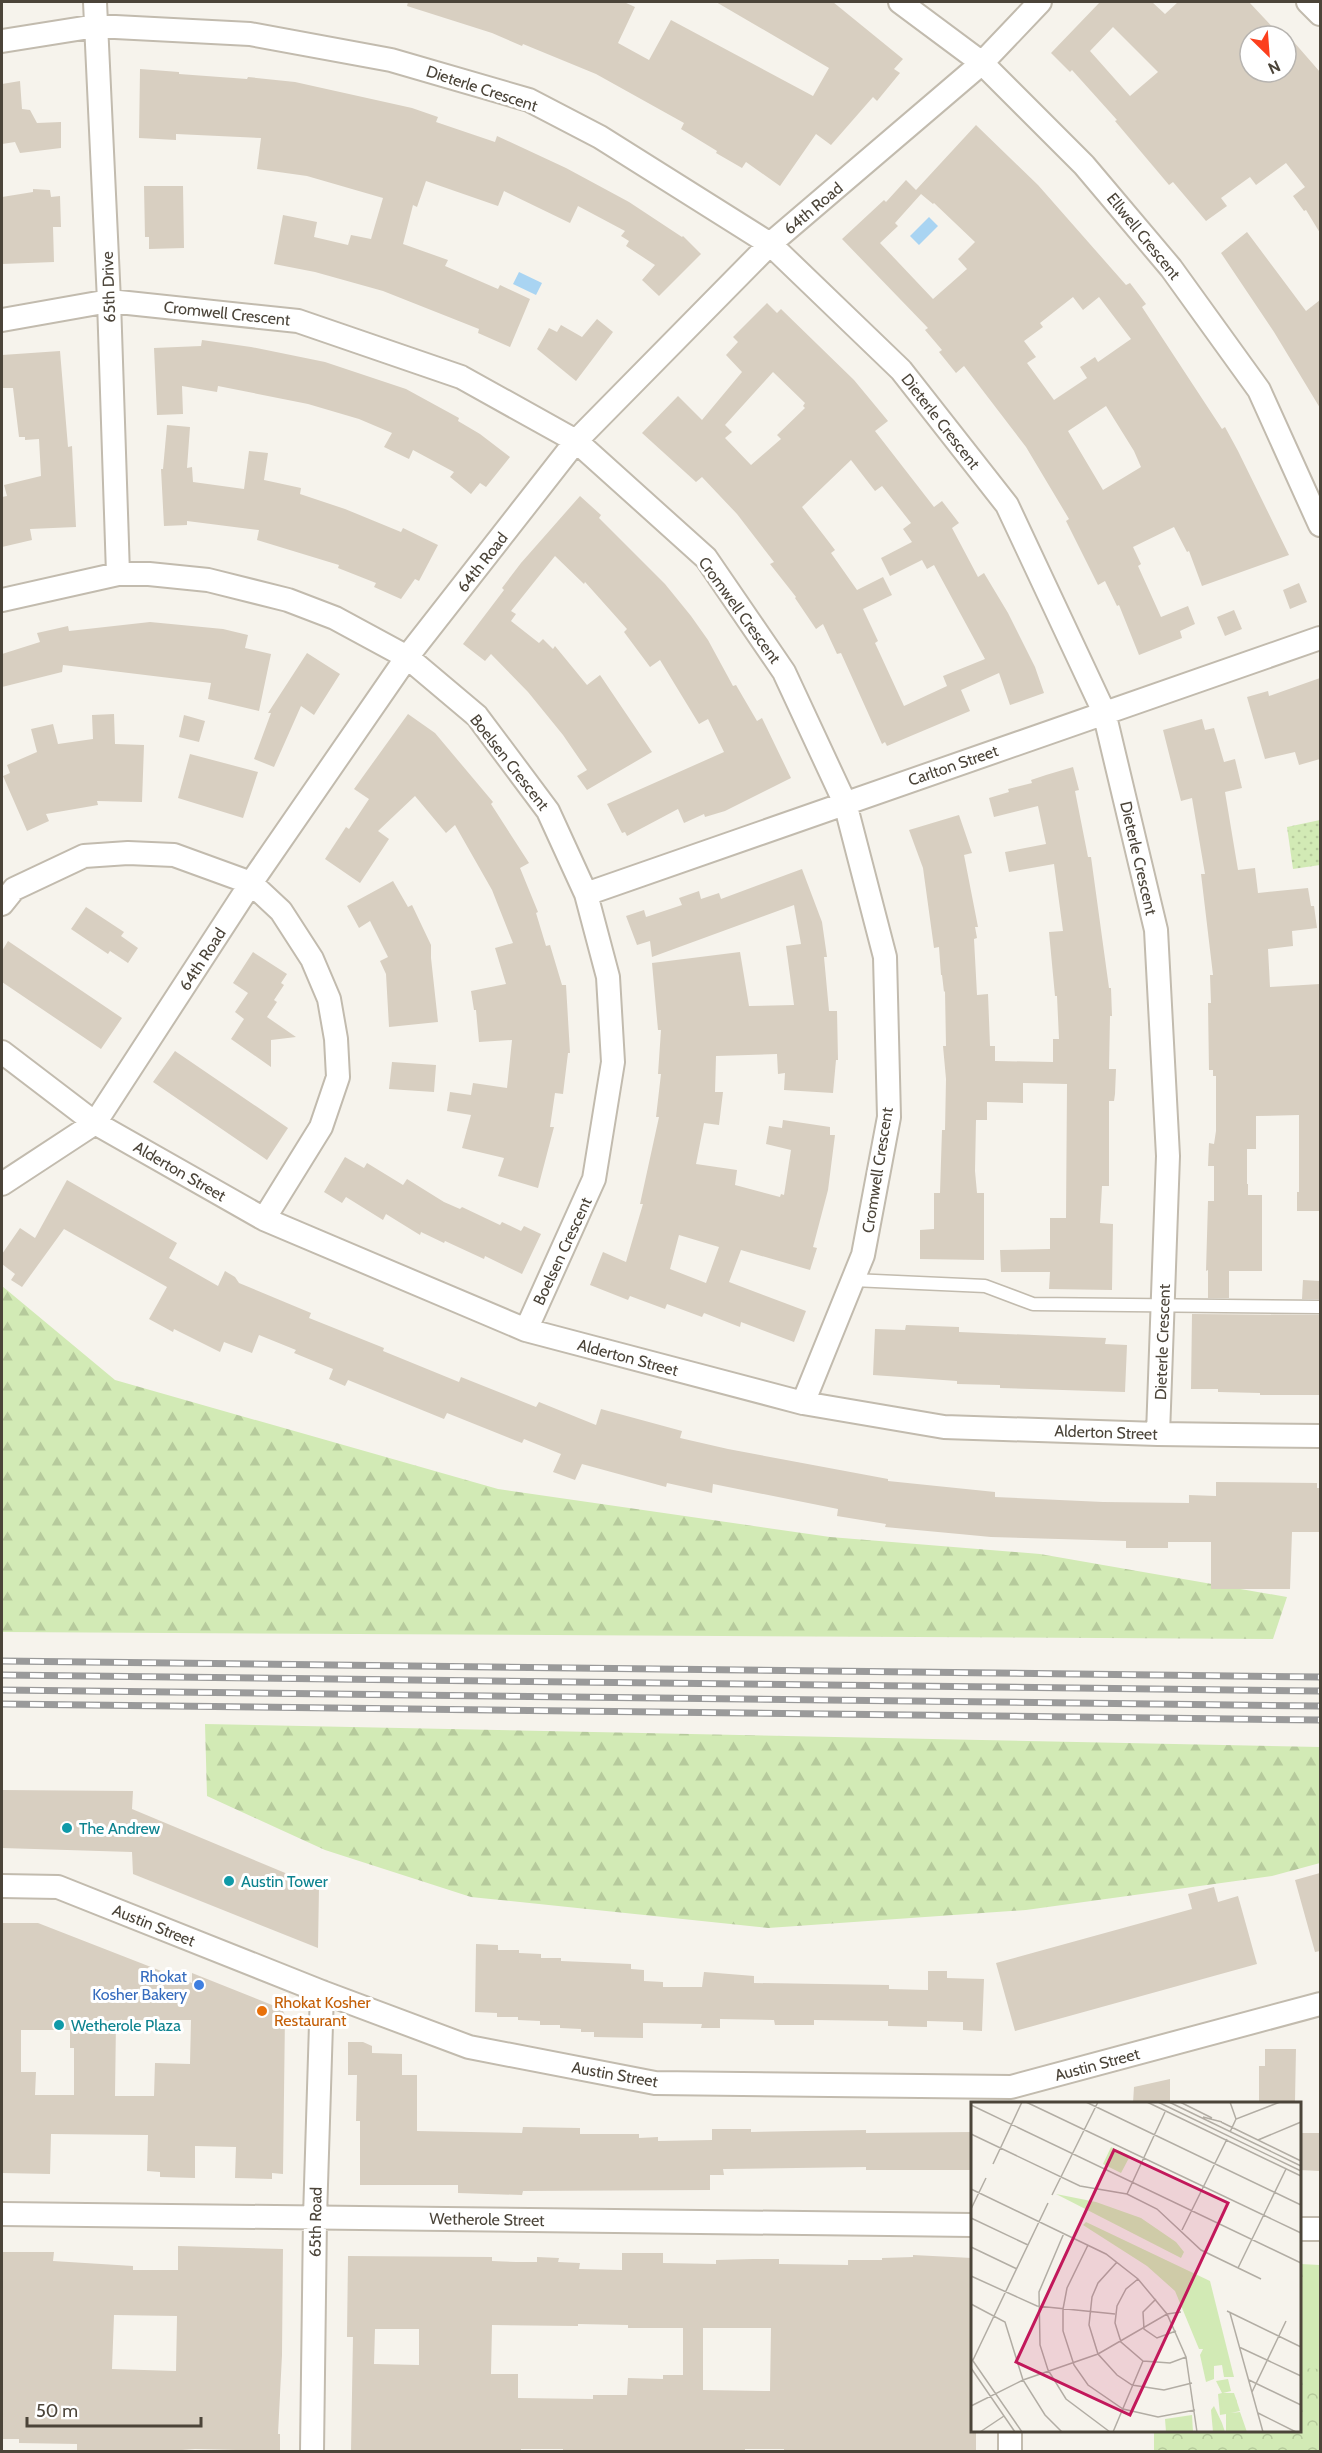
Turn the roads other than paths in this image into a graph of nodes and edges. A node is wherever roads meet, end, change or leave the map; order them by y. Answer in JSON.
{"nodes":[{"id":1,"x":95,"y":2,"type":"edge"},
{"id":2,"x":900,"y":2,"type":"edge"},
{"id":3,"x":1040,"y":2,"type":"edge"},
{"id":4,"x":1308,"y":2,"type":"edge"},
{"id":5,"x":1320,"y":14,"type":"edge"},
{"id":6,"x":96,"y":26,"type":"junction"},
{"id":7,"x":2,"y":41,"type":"edge"},
{"id":8,"x":982,"y":63,"type":"junction"},
{"id":9,"x":770,"y":244,"type":"junction"},
{"id":10,"x":109,"y":301,"type":"junction"},
{"id":11,"x":2,"y":320,"type":"edge"},
{"id":12,"x":576,"y":441,"type":"junction"},
{"id":13,"x":1320,"y":525,"type":"edge"},
{"id":14,"x":118,"y":573,"type":"junction"},
{"id":15,"x":2,"y":600,"type":"edge"},
{"id":16,"x":1320,"y":638,"type":"edge"},
{"id":17,"x":407,"y":657,"type":"junction"},
{"id":18,"x":1104,"y":712,"type":"junction"},
{"id":19,"x":845,"y":803,"type":"junction"},
{"id":20,"x":251,"y":884,"type":"junction"},
{"id":21,"x":586,"y":894,"type":"junction"},
{"id":22,"x":2,"y":904,"type":"edge"},
{"id":23,"x":2,"y":1052,"type":"edge"},
{"id":24,"x":95,"y":1123,"type":"junction"},
{"id":25,"x":2,"y":1184,"type":"edge"},
{"id":26,"x":264,"y":1219,"type":"junction"},
{"id":27,"x":853,"y":1280,"type":"junction"},
{"id":28,"x":1163,"y":1306,"type":"junction"},
{"id":29,"x":1320,"y":1307,"type":"edge"},
{"id":30,"x":526,"y":1330,"type":"junction"},
{"id":31,"x":803,"y":1403,"type":"junction"},
{"id":32,"x":1158,"y":1434,"type":"junction"},
{"id":33,"x":1320,"y":1436,"type":"edge"},
{"id":34,"x":2,"y":1886,"type":"edge"},
{"id":35,"x":322,"y":1992,"type":"junction"},
{"id":36,"x":1320,"y":2004,"type":"edge"},
{"id":37,"x":1011,"y":2095,"type":"edge"},
{"id":38,"x":2,"y":2214,"type":"edge"},
{"id":39,"x":315,"y":2217,"type":"junction"},
{"id":40,"x":971,"y":2225,"type":"edge"},
{"id":41,"x":1301,"y":2229,"type":"edge"},
{"id":42,"x":1320,"y":2229,"type":"edge"},
{"id":43,"x":1010,"y":2432,"type":"edge"},
{"id":44,"x":312,"y":2451,"type":"edge"},
{"id":45,"x":1010,"y":2451,"type":"edge"}],
"edges":[{"from":1,"to":6,"type":"street","name":"65th Drive"},
{"from":2,"to":8,"type":"street","name":"Ellwell Crescent"},
{"from":3,"to":8,"type":"street","name":"64th Road"},
{"from":4,"to":5,"type":"street"},
{"from":6,"to":7,"type":"street","name":"Dieterle Crescent"},
{"from":6,"to":9,"type":"street","name":"Dieterle Crescent"},
{"from":6,"to":10,"type":"street","name":"65th Drive"},
{"from":8,"to":9,"type":"street","name":"64th Road"},
{"from":8,"to":13,"type":"street","name":"Ellwell Crescent"},
{"from":9,"to":12,"type":"street","name":"64th Road"},
{"from":9,"to":18,"type":"street","name":"Dieterle Crescent"},
{"from":10,"to":11,"type":"street","name":"Cromwell Crescent"},
{"from":10,"to":12,"type":"street","name":"Cromwell Crescent"},
{"from":10,"to":14,"type":"street","name":"65th Drive"},
{"from":12,"to":17,"type":"street","name":"64th Road"},
{"from":12,"to":19,"type":"street","name":"Cromwell Crescent"},
{"from":14,"to":15,"type":"street","name":"Boelsen Crescent"},
{"from":14,"to":17,"type":"street","name":"Boelsen Crescent"},
{"from":16,"to":18,"type":"street","name":"Carlton Street"},
{"from":17,"to":20,"type":"street","name":"64th Road"},
{"from":17,"to":21,"type":"street","name":"Boelsen Crescent"},
{"from":18,"to":19,"type":"street","name":"Carlton Street"},
{"from":18,"to":28,"type":"street","name":"Dieterle Crescent"},
{"from":19,"to":21,"type":"street","name":"Carlton Street"},
{"from":19,"to":27,"type":"street","name":"Cromwell Crescent"},
{"from":20,"to":22,"type":"street"},
{"from":20,"to":24,"type":"street","name":"64th Road"},
{"from":20,"to":26,"type":"street"},
{"from":21,"to":30,"type":"street","name":"Boelsen Crescent"},
{"from":23,"to":24,"type":"street","name":"Alderton Street"},
{"from":24,"to":25,"type":"street","name":"64th Road"},
{"from":24,"to":26,"type":"street","name":"Alderton Street"},
{"from":26,"to":30,"type":"street","name":"Alderton Street"},
{"from":27,"to":28,"type":"lane"},
{"from":27,"to":31,"type":"street","name":"Cromwell Crescent"},
{"from":28,"to":29,"type":"lane"},
{"from":28,"to":32,"type":"street","name":"Dieterle Crescent"},
{"from":30,"to":31,"type":"street","name":"Alderton Street"},
{"from":31,"to":32,"type":"street","name":"Alderton Street"},
{"from":32,"to":33,"type":"street","name":"Alderton Street"},
{"from":34,"to":35,"type":"street","name":"Austin Street"},
{"from":35,"to":37,"type":"street","name":"Austin Street"},
{"from":35,"to":39,"type":"street","name":"65th Road"},
{"from":36,"to":37,"type":"street","name":"Austin Street"},
{"from":38,"to":39,"type":"street","name":"Wetherole Street"},
{"from":39,"to":40,"type":"street","name":"Wetherole Street"},
{"from":39,"to":44,"type":"street","name":"65th Road"},
{"from":41,"to":42,"type":"street"},
{"from":43,"to":45,"type":"street"}]}
